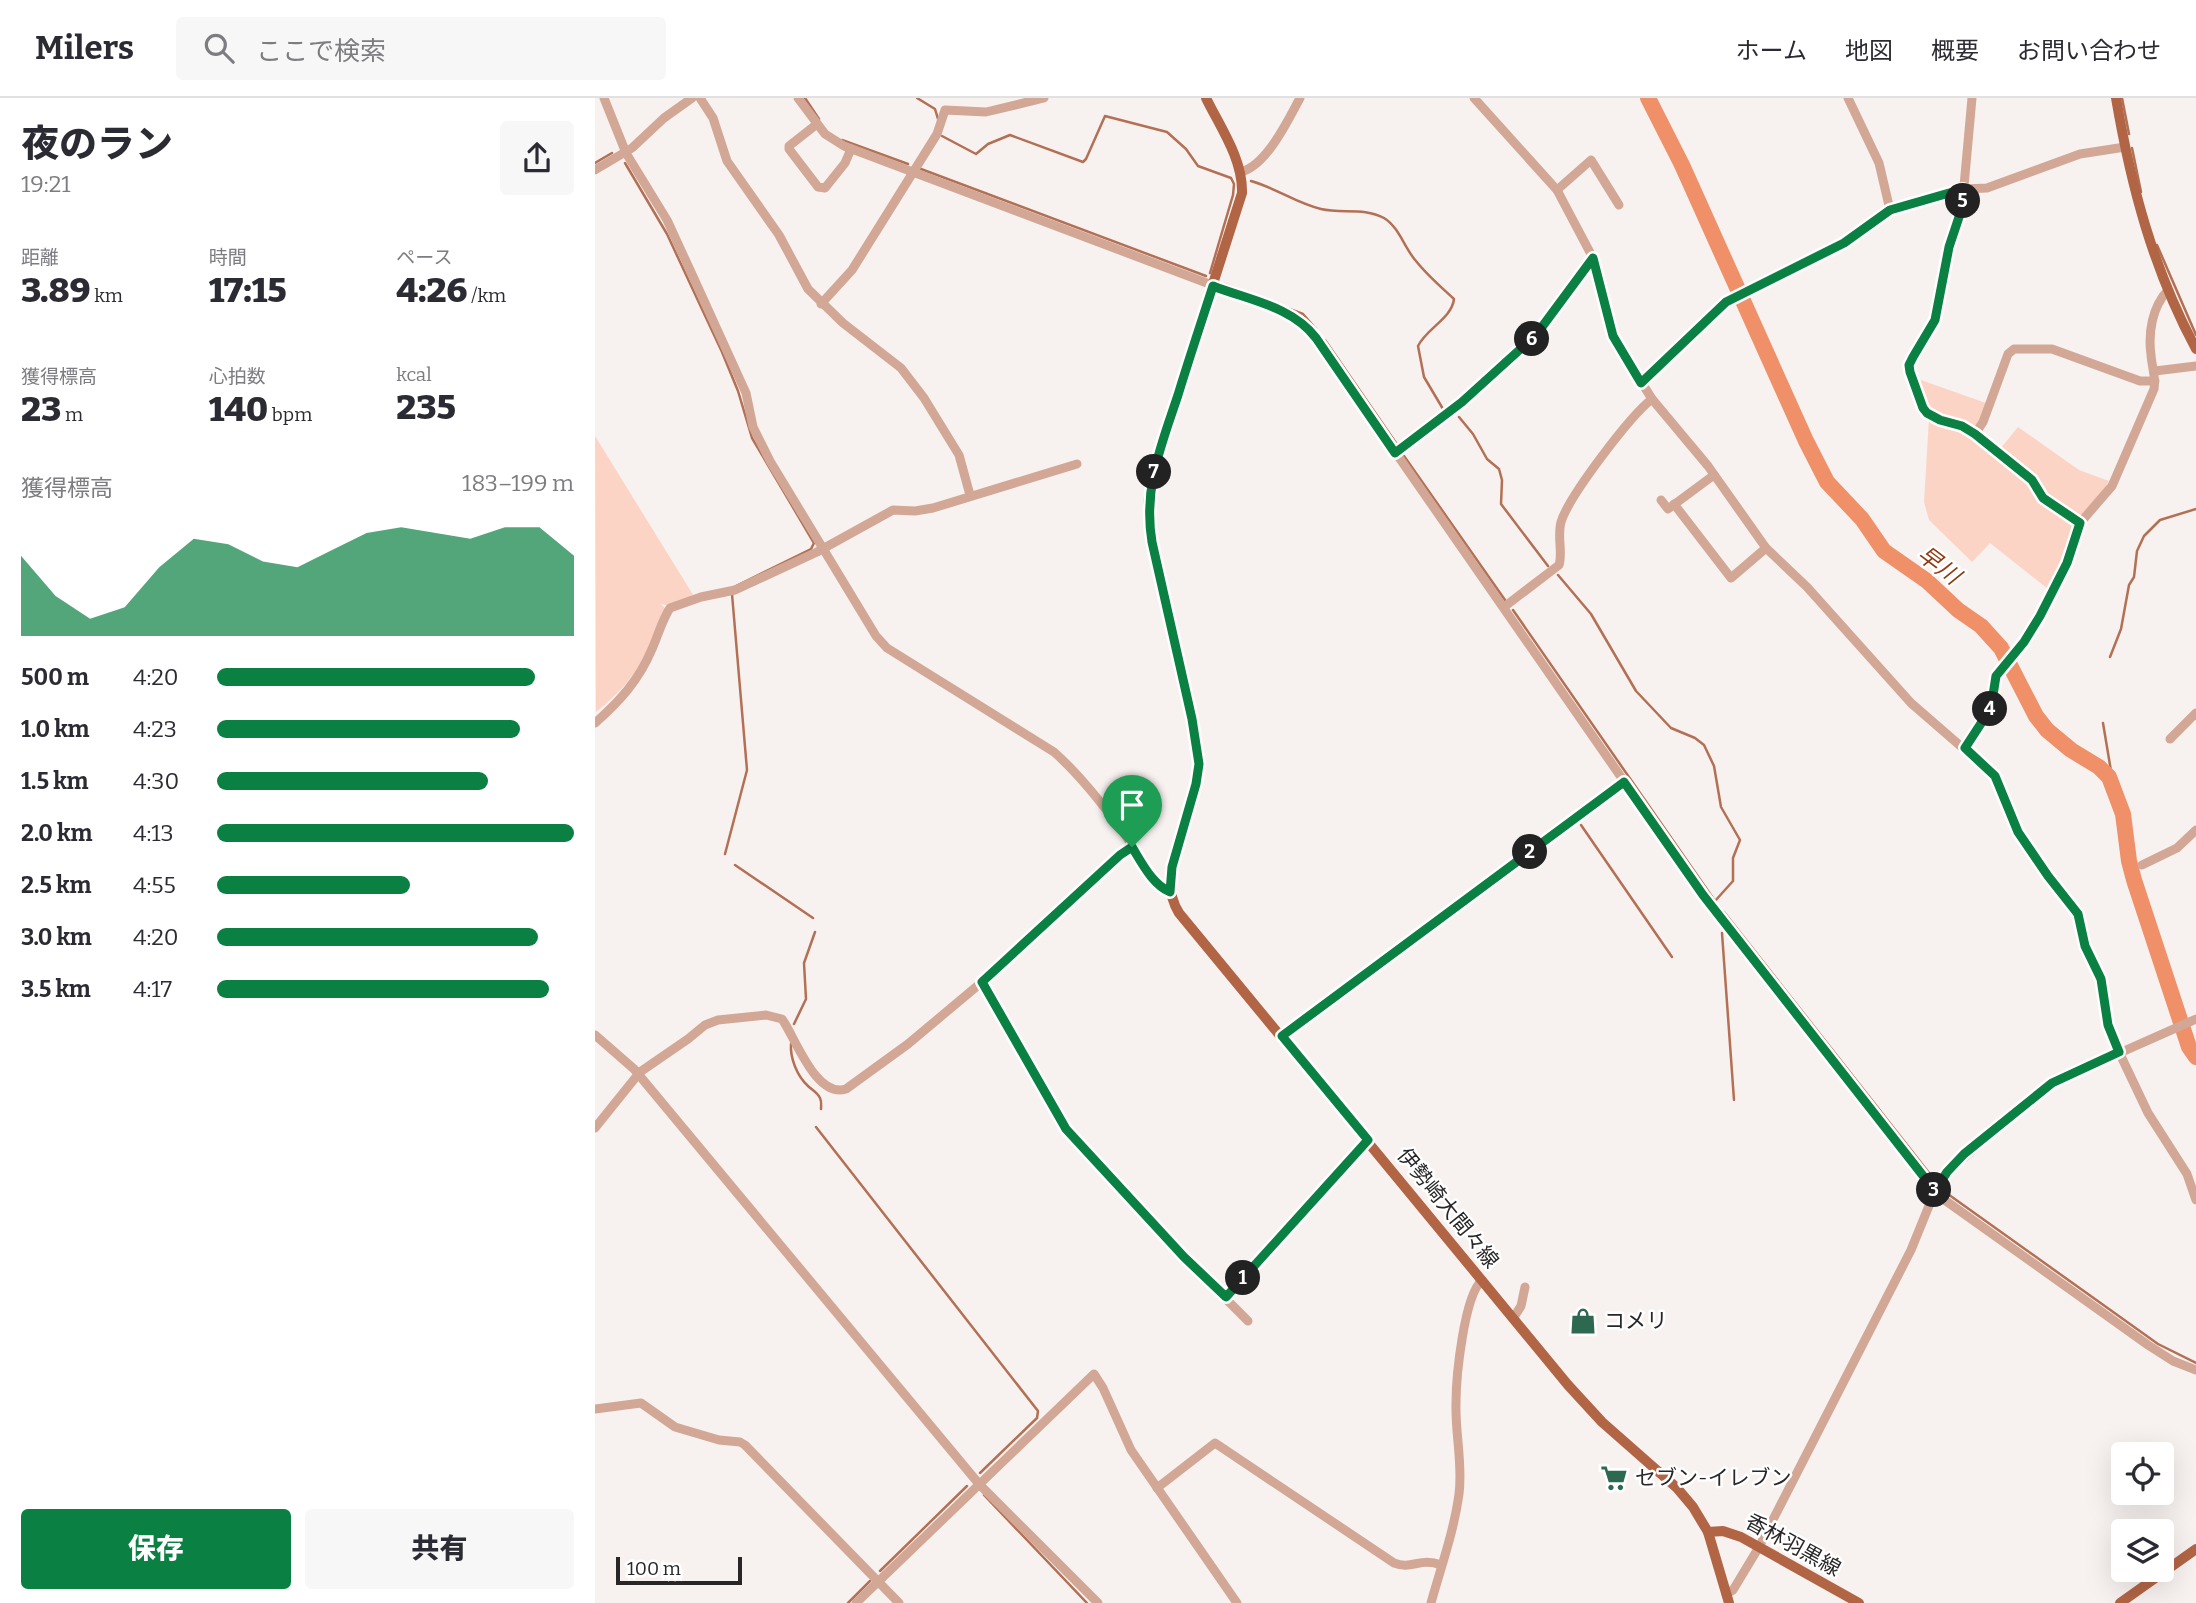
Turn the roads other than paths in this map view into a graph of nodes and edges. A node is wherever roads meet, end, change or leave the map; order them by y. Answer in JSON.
{"nodes":[{"id":1,"x":604,"y":98,"type":"edge"},
{"id":2,"x":692,"y":98,"type":"edge"},
{"id":3,"x":699,"y":98,"type":"edge"},
{"id":4,"x":798,"y":98,"type":"edge"},
{"id":5,"x":1044,"y":98,"type":"edge"},
{"id":6,"x":1206,"y":98,"type":"edge"},
{"id":7,"x":1300,"y":98,"type":"edge"},
{"id":8,"x":1474,"y":98,"type":"edge"},
{"id":9,"x":1848,"y":98,"type":"edge"},
{"id":10,"x":1972,"y":98,"type":"edge"},
{"id":11,"x":2116,"y":98,"type":"edge"},
{"id":12,"x":817,"y":124,"type":"junction"},
{"id":13,"x":2125,"y":147,"type":"junction"},
{"id":14,"x":851,"y":149,"type":"junction"},
{"id":15,"x":626,"y":153,"type":"junction"},
{"id":16,"x":595,"y":170,"type":"edge"},
{"id":17,"x":912,"y":172,"type":"junction"},
{"id":18,"x":1240,"y":172,"type":"junction"},
{"id":19,"x":1963,"y":189,"type":"junction"},
{"id":20,"x":1557,"y":190,"type":"junction"},
{"id":21,"x":1619,"y":205,"type":"dead end"},
{"id":22,"x":1890,"y":210,"type":"junction"},
{"id":23,"x":1593,"y":258,"type":"junction"},
{"id":24,"x":1213,"y":286,"type":"junction"},
{"id":25,"x":2168,"y":290,"type":"junction"},
{"id":26,"x":821,"y":304,"type":"junction"},
{"id":27,"x":2196,"y":349,"type":"edge"},
{"id":28,"x":2196,"y":366,"type":"edge"},
{"id":29,"x":2155,"y":377,"type":"junction"},
{"id":30,"x":1641,"y":383,"type":"junction"},
{"id":31,"x":1652,"y":399,"type":"junction"},
{"id":32,"x":1975,"y":434,"type":"junction"},
{"id":33,"x":1395,"y":453,"type":"junction"},
{"id":34,"x":1077,"y":464,"type":"dead end"},
{"id":35,"x":1714,"y":475,"type":"junction"},
{"id":36,"x":970,"y":495,"type":"junction"},
{"id":37,"x":1661,"y":500,"type":"dead end"},
{"id":38,"x":1674,"y":503,"type":"junction"},
{"id":39,"x":2080,"y":523,"type":"junction"},
{"id":40,"x":824,"y":548,"type":"junction"},
{"id":41,"x":1766,"y":548,"type":"junction"},
{"id":42,"x":1504,"y":607,"type":"junction"},
{"id":43,"x":2196,"y":713,"type":"edge"},
{"id":44,"x":595,"y":723,"type":"edge"},
{"id":45,"x":2170,"y":738,"type":"dead end"},
{"id":46,"x":1965,"y":748,"type":"junction"},
{"id":47,"x":1624,"y":782,"type":"junction"},
{"id":48,"x":2196,"y":830,"type":"edge"},
{"id":49,"x":1132,"y":847,"type":"junction"},
{"id":50,"x":2142,"y":865,"type":"dead end"},
{"id":51,"x":1170,"y":892,"type":"junction"},
{"id":52,"x":982,"y":982,"type":"junction"},
{"id":53,"x":2195,"y":1020,"type":"edge"},
{"id":54,"x":595,"y":1035,"type":"edge"},
{"id":55,"x":1282,"y":1036,"type":"junction"},
{"id":56,"x":2119,"y":1052,"type":"junction"},
{"id":57,"x":638,"y":1074,"type":"junction"},
{"id":58,"x":595,"y":1128,"type":"edge"},
{"id":59,"x":1368,"y":1140,"type":"junction"},
{"id":60,"x":1935,"y":1191,"type":"junction"},
{"id":61,"x":2196,"y":1200,"type":"edge"},
{"id":62,"x":1482,"y":1280,"type":"junction"},
{"id":63,"x":1525,"y":1287,"type":"dead end"},
{"id":64,"x":1226,"y":1297,"type":"junction"},
{"id":65,"x":1514,"y":1317,"type":"junction"},
{"id":66,"x":1248,"y":1321,"type":"dead end"},
{"id":67,"x":2196,"y":1370,"type":"edge"},
{"id":68,"x":595,"y":1409,"type":"edge"},
{"id":69,"x":979,"y":1484,"type":"junction"},
{"id":70,"x":1157,"y":1488,"type":"junction"},
{"id":71,"x":1707,"y":1532,"type":"junction"},
{"id":72,"x":1759,"y":1547,"type":"junction"},
{"id":73,"x":2196,"y":1549,"type":"edge"},
{"id":74,"x":1441,"y":1565,"type":"junction"},
{"id":75,"x":878,"y":1581,"type":"junction"},
{"id":76,"x":1728,"y":1599,"type":"edge"},
{"id":77,"x":856,"y":1603,"type":"edge"},
{"id":78,"x":899,"y":1603,"type":"edge"},
{"id":79,"x":1098,"y":1603,"type":"edge"},
{"id":80,"x":1237,"y":1603,"type":"edge"},
{"id":81,"x":1431,"y":1603,"type":"edge"},
{"id":82,"x":1859,"y":1603,"type":"edge"},
{"id":83,"x":2120,"y":1603,"type":"edge"}],
"edges":[{"from":1,"to":15,"type":"street"},
{"from":2,"to":15,"type":"street"},
{"from":3,"to":26,"type":"street"},
{"from":4,"to":12,"type":"street"},
{"from":5,"to":17,"type":"street"},
{"from":6,"to":18,"type":"main road"},
{"from":7,"to":18,"type":"street"},
{"from":8,"to":20,"type":"street"},
{"from":9,"to":22,"type":"street"},
{"from":10,"to":19,"type":"street"},
{"from":11,"to":13,"type":"main road"},
{"from":12,"to":14,"type":"street"},
{"from":12,"to":14,"type":"street"},
{"from":13,"to":19,"type":"street"},
{"from":13,"to":25,"type":"main road"},
{"from":14,"to":17,"type":"street"},
{"from":15,"to":16,"type":"street"},
{"from":15,"to":40,"type":"street"},
{"from":17,"to":24,"type":"street"},
{"from":17,"to":26,"type":"street"},
{"from":18,"to":24,"type":"main road"},
{"from":19,"to":22,"type":"street"},
{"from":19,"to":32,"type":"street"},
{"from":20,"to":21,"type":"street"},
{"from":20,"to":23,"type":"street"},
{"from":22,"to":30,"type":"street"},
{"from":23,"to":30,"type":"street"},
{"from":23,"to":33,"type":"street"},
{"from":24,"to":33,"type":"street"},
{"from":24,"to":51,"type":"main road"},
{"from":25,"to":27,"type":"main road"},
{"from":25,"to":29,"type":"street"},
{"from":26,"to":36,"type":"street"},
{"from":28,"to":29,"type":"street"},
{"from":29,"to":32,"type":"street"},
{"from":29,"to":39,"type":"street"},
{"from":30,"to":31,"type":"street"},
{"from":31,"to":35,"type":"street"},
{"from":31,"to":42,"type":"street"},
{"from":32,"to":39,"type":"street"},
{"from":33,"to":42,"type":"street"},
{"from":34,"to":36,"type":"street"},
{"from":35,"to":38,"type":"street"},
{"from":35,"to":41,"type":"street"},
{"from":36,"to":40,"type":"street"},
{"from":37,"to":38,"type":"street"},
{"from":38,"to":41,"type":"street"},
{"from":39,"to":46,"type":"street"},
{"from":40,"to":44,"type":"street"},
{"from":40,"to":49,"type":"street"},
{"from":41,"to":46,"type":"street"},
{"from":42,"to":47,"type":"street"},
{"from":43,"to":45,"type":"street"},
{"from":46,"to":56,"type":"street"},
{"from":47,"to":55,"type":"street"},
{"from":47,"to":60,"type":"street"},
{"from":48,"to":50,"type":"street"},
{"from":49,"to":51,"type":"street"},
{"from":49,"to":52,"type":"street"},
{"from":51,"to":55,"type":"main road","name":"伊勢崎大間々線"},
{"from":52,"to":57,"type":"street"},
{"from":52,"to":64,"type":"street"},
{"from":53,"to":56,"type":"street"},
{"from":54,"to":57,"type":"street"},
{"from":55,"to":59,"type":"main road","name":"伊勢崎大間々線"},
{"from":56,"to":60,"type":"street"},
{"from":56,"to":61,"type":"street"},
{"from":57,"to":58,"type":"street"},
{"from":57,"to":69,"type":"street"},
{"from":59,"to":62,"type":"main road","name":"伊勢崎大間々線"},
{"from":59,"to":64,"type":"street"},
{"from":60,"to":67,"type":"street"},
{"from":60,"to":72,"type":"street"},
{"from":62,"to":65,"type":"main road","name":"伊勢崎大間々線"},
{"from":62,"to":74,"type":"street"},
{"from":63,"to":65,"type":"street"},
{"from":64,"to":66,"type":"street"},
{"from":65,"to":71,"type":"main road","name":"伊勢崎大間々線"},
{"from":68,"to":75,"type":"street"},
{"from":69,"to":70,"type":"street"},
{"from":69,"to":75,"type":"street"},
{"from":69,"to":79,"type":"street"},
{"from":70,"to":74,"type":"street"},
{"from":70,"to":80,"type":"street"},
{"from":71,"to":72,"type":"main road","name":"香林羽黒線"},
{"from":71,"to":76,"type":"main road","name":"伊勢崎大間々線"},
{"from":72,"to":76,"type":"street"},
{"from":72,"to":82,"type":"main road","name":"香林羽黒線"},
{"from":73,"to":83,"type":"main road"},
{"from":74,"to":81,"type":"street"},
{"from":75,"to":77,"type":"street"},
{"from":75,"to":78,"type":"street"}]}
